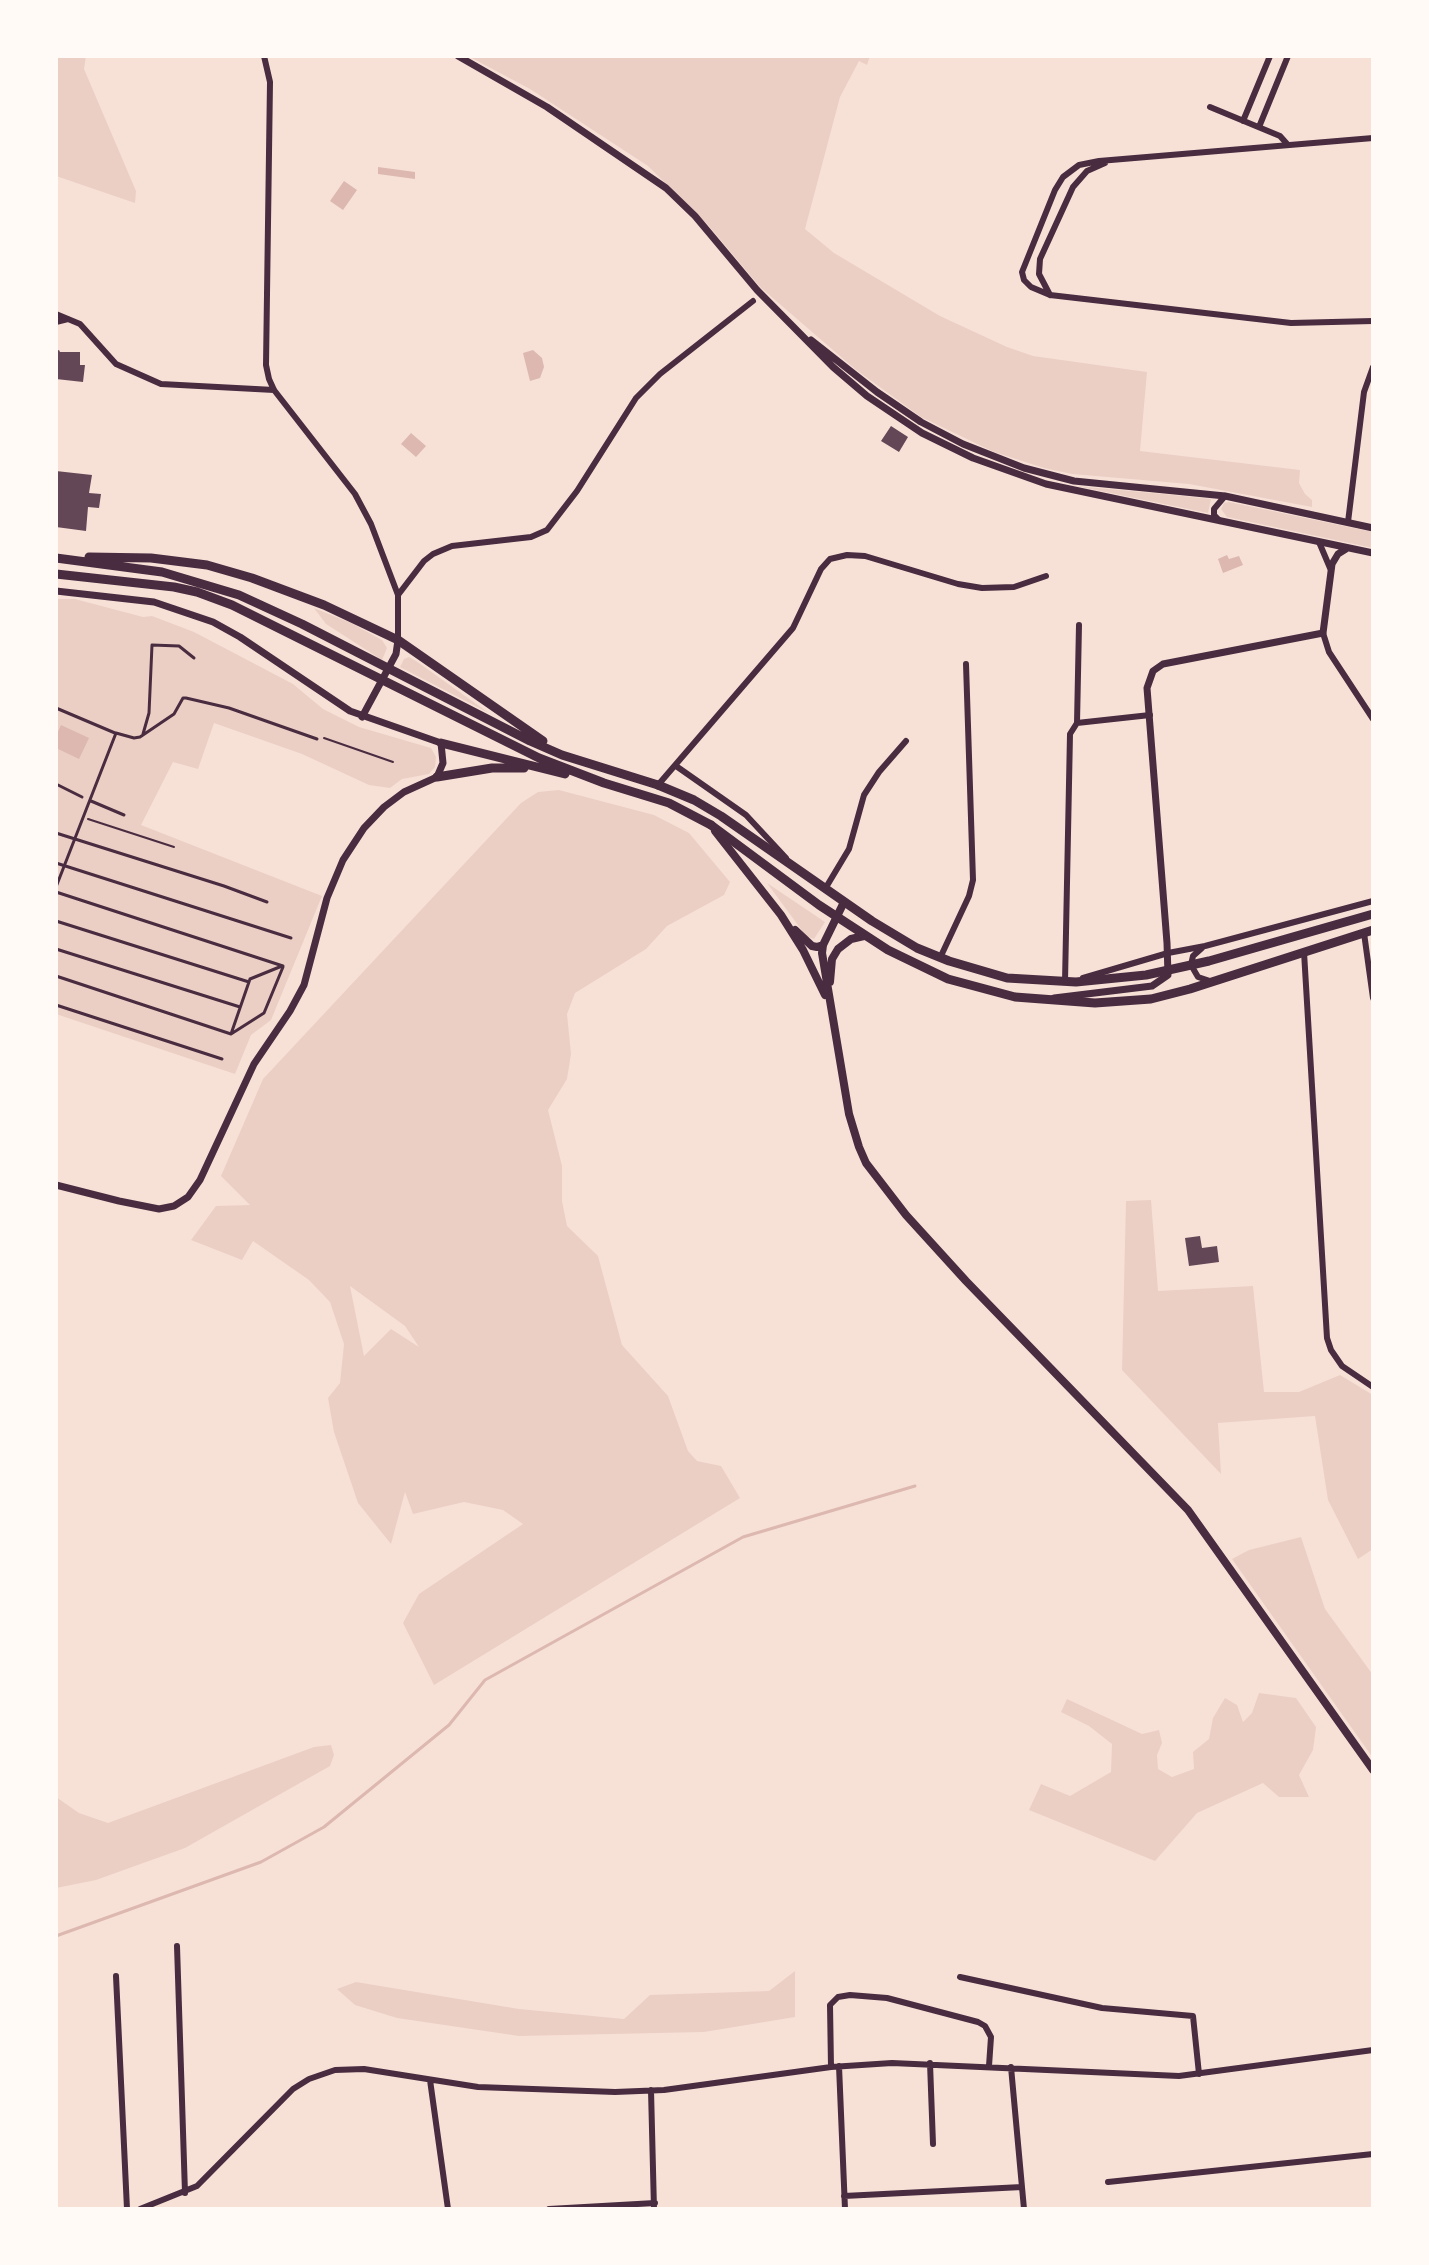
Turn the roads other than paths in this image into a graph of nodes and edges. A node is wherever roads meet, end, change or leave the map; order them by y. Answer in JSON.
{"nodes":[{"id":1,"x":264,"y":56,"type":"edge"},
{"id":2,"x":458,"y":56,"type":"edge"},
{"id":3,"x":1270,"y":56,"type":"edge"},
{"id":4,"x":1288,"y":56,"type":"edge"},
{"id":5,"x":1210,"y":107,"type":"dead end"},
{"id":6,"x":1243,"y":121,"type":"junction"},
{"id":7,"x":1259,"y":127,"type":"junction"},
{"id":8,"x":1373,"y":138,"type":"edge"},
{"id":9,"x":1288,"y":145,"type":"junction"},
{"id":10,"x":1112,"y":161,"type":"junction"},
{"id":11,"x":1050,"y":295,"type":"junction"},
{"id":12,"x":753,"y":301,"type":"dead end"},
{"id":13,"x":56,"y":314,"type":"edge"},
{"id":14,"x":68,"y":319,"type":"junction"},
{"id":15,"x":1373,"y":321,"type":"edge"},
{"id":16,"x":56,"y":322,"type":"edge"},
{"id":17,"x":806,"y":337,"type":"junction"},
{"id":18,"x":1373,"y":367,"type":"edge"},
{"id":19,"x":274,"y":390,"type":"junction"},
{"id":20,"x":1225,"y":496,"type":"junction"},
{"id":21,"x":1220,"y":521,"type":"junction"},
{"id":22,"x":1348,"y":522,"type":"junction"},
{"id":23,"x":1373,"y":528,"type":"edge"},
{"id":24,"x":1319,"y":542,"type":"junction"},
{"id":25,"x":1347,"y":548,"type":"junction"},
{"id":26,"x":1373,"y":553,"type":"edge"},
{"id":27,"x":56,"y":558,"type":"edge"},
{"id":28,"x":69,"y":559,"type":"junction"},
{"id":29,"x":1330,"y":569,"type":"junction"},
{"id":30,"x":56,"y":574,"type":"edge"},
{"id":31,"x":1046,"y":576,"type":"dead end"},
{"id":32,"x":56,"y":591,"type":"edge"},
{"id":33,"x":398,"y":595,"type":"junction"},
{"id":34,"x":1079,"y":625,"type":"dead end"},
{"id":35,"x":1323,"y":633,"type":"junction"},
{"id":36,"x":398,"y":640,"type":"junction"},
{"id":37,"x":194,"y":658,"type":"dead end"},
{"id":38,"x":966,"y":664,"type":"dead end"},
{"id":39,"x":56,"y":708,"type":"edge"},
{"id":40,"x":1150,"y":715,"type":"junction"},
{"id":41,"x":362,"y":717,"type":"junction"},
{"id":42,"x":1373,"y":719,"type":"edge"},
{"id":43,"x":1077,"y":723,"type":"junction"},
{"id":44,"x":116,"y":733,"type":"junction"},
{"id":45,"x":143,"y":734,"type":"junction"},
{"id":46,"x":317,"y":739,"type":"road end"},
{"id":47,"x":906,"y":741,"type":"dead end"},
{"id":48,"x":441,"y":743,"type":"junction"},
{"id":49,"x":562,"y":755,"type":"junction"},
{"id":50,"x":676,"y":766,"type":"junction"},
{"id":51,"x":541,"y":768,"type":"junction"},
{"id":52,"x":437,"y":777,"type":"junction"},
{"id":53,"x":604,"y":783,"type":"junction"},
{"id":54,"x":56,"y":784,"type":"edge"},
{"id":55,"x":658,"y":785,"type":"junction"},
{"id":56,"x":82,"y":797,"type":"dead end"},
{"id":57,"x":90,"y":801,"type":"junction"},
{"id":58,"x":124,"y":815,"type":"dead end"},
{"id":59,"x":711,"y":825,"type":"junction"},
{"id":60,"x":56,"y":833,"type":"edge"},
{"id":61,"x":75,"y":839,"type":"junction"},
{"id":62,"x":56,"y":863,"type":"edge"},
{"id":63,"x":789,"y":863,"type":"junction"},
{"id":64,"x":65,"y":866,"type":"junction"},
{"id":65,"x":825,"y":889,"type":"junction"},
{"id":66,"x":56,"y":890,"type":"edge"},
{"id":67,"x":1373,"y":901,"type":"edge"},
{"id":68,"x":267,"y":902,"type":"dead end"},
{"id":69,"x":844,"y":902,"type":"junction"},
{"id":70,"x":1346,"y":908,"type":"junction"},
{"id":71,"x":1373,"y":914,"type":"edge"},
{"id":72,"x":781,"y":915,"type":"junction"},
{"id":73,"x":837,"y":917,"type":"junction"},
{"id":74,"x":56,"y":921,"type":"edge"},
{"id":75,"x":1369,"y":931,"type":"edge"},
{"id":76,"x":864,"y":936,"type":"junction"},
{"id":77,"x":291,"y":938,"type":"dead end"},
{"id":78,"x":823,"y":945,"type":"junction"},
{"id":79,"x":1205,"y":946,"type":"junction"},
{"id":80,"x":56,"y":949,"type":"edge"},
{"id":81,"x":1304,"y":952,"type":"junction"},
{"id":82,"x":1168,"y":953,"type":"junction"},
{"id":83,"x":940,"y":958,"type":"junction"},
{"id":84,"x":1191,"y":965,"type":"junction"},
{"id":85,"x":283,"y":966,"type":"junction"},
{"id":86,"x":1168,"y":971,"type":"junction"},
{"id":87,"x":56,"y":976,"type":"edge"},
{"id":88,"x":1215,"y":980,"type":"junction"},
{"id":89,"x":249,"y":982,"type":"junction"},
{"id":90,"x":1070,"y":982,"type":"junction"},
{"id":91,"x":1373,"y":998,"type":"edge"},
{"id":92,"x":1044,"y":1000,"type":"junction"},
{"id":93,"x":829,"y":1003,"type":"junction"},
{"id":94,"x":56,"y":1005,"type":"edge"},
{"id":95,"x":240,"y":1007,"type":"junction"},
{"id":96,"x":231,"y":1034,"type":"junction"},
{"id":97,"x":222,"y":1059,"type":"dead end"},
{"id":98,"x":56,"y":1185,"type":"edge"},
{"id":99,"x":1373,"y":1387,"type":"edge"},
{"id":100,"x":1373,"y":1770,"type":"edge"},
{"id":101,"x":177,"y":1946,"type":"dead end"},
{"id":102,"x":116,"y":1976,"type":"dead end"},
{"id":103,"x":960,"y":1977,"type":"dead end"},
{"id":104,"x":1373,"y":2050,"type":"edge"},
{"id":105,"x":930,"y":2063,"type":"junction"},
{"id":106,"x":835,"y":2066,"type":"junction"},
{"id":107,"x":989,"y":2066,"type":"junction"},
{"id":108,"x":1011,"y":2067,"type":"junction"},
{"id":109,"x":1199,"y":2074,"type":"junction"},
{"id":110,"x":430,"y":2080,"type":"junction"},
{"id":111,"x":651,"y":2090,"type":"junction"},
{"id":112,"x":933,"y":2144,"type":"dead end"},
{"id":113,"x":1373,"y":2154,"type":"edge"},
{"id":114,"x":1108,"y":2182,"type":"dead end"},
{"id":115,"x":1022,"y":2187,"type":"junction"},
{"id":116,"x":185,"y":2193,"type":"junction"},
{"id":117,"x":844,"y":2196,"type":"junction"},
{"id":118,"x":654,"y":2206,"type":"edge"},
{"id":119,"x":127,"y":2209,"type":"edge"},
{"id":120,"x":140,"y":2209,"type":"edge"},
{"id":121,"x":448,"y":2209,"type":"edge"},
{"id":122,"x":549,"y":2209,"type":"edge"},
{"id":123,"x":845,"y":2209,"type":"edge"},
{"id":124,"x":1024,"y":2209,"type":"edge"}],
"edges":[{"from":1,"to":19,"type":"street"},
{"from":2,"to":17,"type":"street"},
{"from":3,"to":6,"type":"street"},
{"from":4,"to":7,"type":"street"},
{"from":5,"to":6,"type":"street"},
{"from":6,"to":7,"type":"street"},
{"from":7,"to":9,"type":"street"},
{"from":8,"to":9,"type":"street"},
{"from":9,"to":10,"type":"street"},
{"from":10,"to":11,"type":"street"},
{"from":10,"to":11,"type":"street"},
{"from":11,"to":15,"type":"street"},
{"from":12,"to":33,"type":"street"},
{"from":13,"to":14,"type":"street"},
{"from":14,"to":16,"type":"street"},
{"from":14,"to":19,"type":"street"},
{"from":17,"to":20,"type":"street"},
{"from":17,"to":21,"type":"street"},
{"from":18,"to":22,"type":"street"},
{"from":19,"to":33,"type":"street"},
{"from":20,"to":21,"type":"street"},
{"from":20,"to":22,"type":"street"},
{"from":21,"to":24,"type":"street"},
{"from":22,"to":23,"type":"street"},
{"from":24,"to":25,"type":"street"},
{"from":24,"to":29,"type":"street"},
{"from":25,"to":26,"type":"street"},
{"from":25,"to":29,"type":"street"},
{"from":27,"to":28,"type":"main road"},
{"from":28,"to":36,"type":"main road"},
{"from":28,"to":49,"type":"main road"},
{"from":29,"to":35,"type":"street"},
{"from":30,"to":53,"type":"main road"},
{"from":31,"to":50,"type":"street"},
{"from":32,"to":41,"type":"street"},
{"from":33,"to":36,"type":"street"},
{"from":34,"to":43,"type":"street"},
{"from":35,"to":40,"type":"street"},
{"from":35,"to":42,"type":"street"},
{"from":36,"to":41,"type":"street"},
{"from":36,"to":49,"type":"main road"},
{"from":37,"to":45,"type":"lane"},
{"from":38,"to":83,"type":"street"},
{"from":39,"to":44,"type":"lane"},
{"from":40,"to":43,"type":"street"},
{"from":40,"to":82,"type":"street"},
{"from":41,"to":48,"type":"street"},
{"from":43,"to":90,"type":"street"},
{"from":44,"to":45,"type":"lane"},
{"from":44,"to":57,"type":"lane"},
{"from":45,"to":46,"type":"lane"},
{"from":47,"to":65,"type":"street"},
{"from":48,"to":51,"type":"main road"},
{"from":48,"to":52,"type":"street"},
{"from":49,"to":55,"type":"main road"},
{"from":50,"to":55,"type":"street"},
{"from":50,"to":63,"type":"street"},
{"from":51,"to":52,"type":"main road"},
{"from":51,"to":53,"type":"main road"},
{"from":52,"to":98,"type":"street"},
{"from":53,"to":59,"type":"main road"},
{"from":54,"to":56,"type":"lane"},
{"from":55,"to":63,"type":"main road"},
{"from":57,"to":58,"type":"lane"},
{"from":57,"to":61,"type":"lane"},
{"from":59,"to":72,"type":"main road"},
{"from":59,"to":73,"type":"main road"},
{"from":60,"to":61,"type":"lane"},
{"from":61,"to":64,"type":"lane"},
{"from":61,"to":68,"type":"lane"},
{"from":62,"to":64,"type":"lane"},
{"from":63,"to":65,"type":"main road"},
{"from":64,"to":66,"type":"lane"},
{"from":64,"to":77,"type":"lane"},
{"from":65,"to":69,"type":"main road"},
{"from":66,"to":85,"type":"lane"},
{"from":67,"to":70,"type":"street"},
{"from":69,"to":73,"type":"main road"},
{"from":69,"to":83,"type":"main road"},
{"from":70,"to":71,"type":"street"},
{"from":70,"to":79,"type":"street"},
{"from":71,"to":84,"type":"main road"},
{"from":72,"to":78,"type":"main road"},
{"from":72,"to":93,"type":"main road"},
{"from":73,"to":76,"type":"main road"},
{"from":73,"to":78,"type":"main road"},
{"from":74,"to":89,"type":"lane"},
{"from":75,"to":81,"type":"main road"},
{"from":75,"to":91,"type":"street"},
{"from":76,"to":92,"type":"main road"},
{"from":76,"to":93,"type":"main road"},
{"from":78,"to":93,"type":"main road"},
{"from":79,"to":82,"type":"street"},
{"from":79,"to":84,"type":"street"},
{"from":80,"to":95,"type":"lane"},
{"from":81,"to":88,"type":"main road"},
{"from":81,"to":99,"type":"street"},
{"from":82,"to":86,"type":"street"},
{"from":82,"to":90,"type":"street"},
{"from":83,"to":90,"type":"main road"},
{"from":84,"to":86,"type":"main road"},
{"from":84,"to":88,"type":"street"},
{"from":85,"to":89,"type":"lane"},
{"from":85,"to":96,"type":"lane"},
{"from":86,"to":90,"type":"main road"},
{"from":86,"to":92,"type":"street"},
{"from":87,"to":96,"type":"lane"},
{"from":88,"to":92,"type":"main road"},
{"from":89,"to":95,"type":"lane"},
{"from":93,"to":100,"type":"main road"},
{"from":94,"to":97,"type":"lane"},
{"from":95,"to":96,"type":"lane"},
{"from":101,"to":116,"type":"street"},
{"from":102,"to":119,"type":"street"},
{"from":103,"to":109,"type":"street"},
{"from":104,"to":109,"type":"street"},
{"from":105,"to":106,"type":"street"},
{"from":105,"to":107,"type":"street"},
{"from":105,"to":112,"type":"street"},
{"from":106,"to":107,"type":"street"},
{"from":106,"to":111,"type":"street"},
{"from":106,"to":117,"type":"street"},
{"from":107,"to":108,"type":"street"},
{"from":108,"to":109,"type":"street"},
{"from":108,"to":115,"type":"street"},
{"from":110,"to":111,"type":"street"},
{"from":110,"to":116,"type":"street"},
{"from":110,"to":121,"type":"street"},
{"from":111,"to":118,"type":"street"},
{"from":113,"to":114,"type":"street"},
{"from":115,"to":117,"type":"street"},
{"from":115,"to":124,"type":"street"},
{"from":116,"to":120,"type":"street"},
{"from":117,"to":123,"type":"street"},
{"from":118,"to":122,"type":"street"}]}
